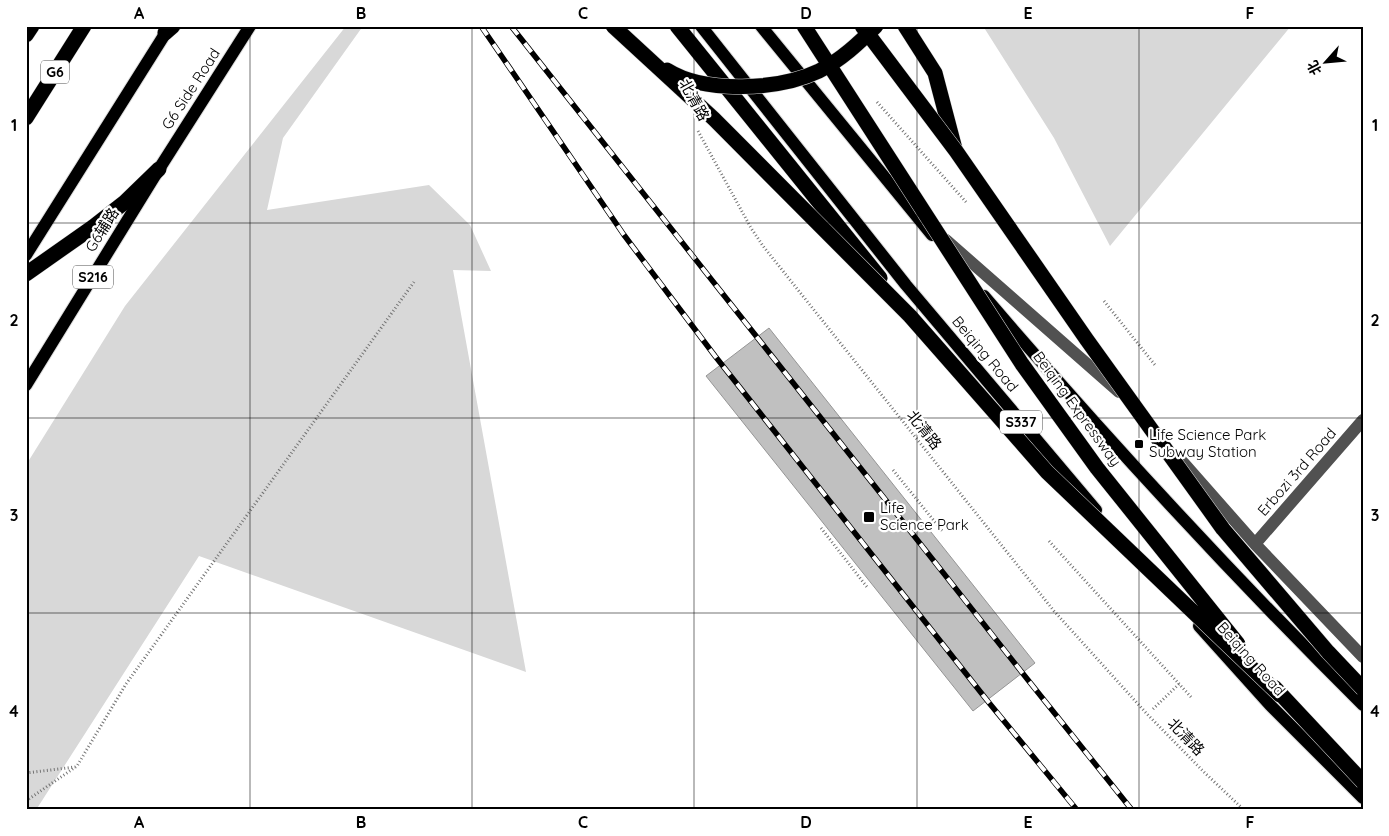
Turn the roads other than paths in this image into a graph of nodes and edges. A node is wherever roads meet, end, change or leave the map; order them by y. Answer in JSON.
{"nodes":[{"id":1,"x":32,"y":26,"type":"edge"},
{"id":2,"x":84,"y":26,"type":"edge"},
{"id":3,"x":250,"y":26,"type":"edge"},
{"id":4,"x":602,"y":26,"type":"edge"},
{"id":5,"x":613,"y":26,"type":"edge"},
{"id":6,"x":676,"y":26,"type":"edge"},
{"id":7,"x":701,"y":26,"type":"edge"},
{"id":8,"x":761,"y":26,"type":"edge"},
{"id":9,"x":804,"y":26,"type":"edge"},
{"id":10,"x":862,"y":26,"type":"edge"},
{"id":11,"x":876,"y":26,"type":"edge"},
{"id":12,"x":905,"y":26,"type":"edge"},
{"id":13,"x":169,"y":29,"type":"edge"},
{"id":14,"x":26,"y":35,"type":"edge"},
{"id":15,"x":26,"y":118,"type":"edge"},
{"id":16,"x":956,"y":151,"type":"junction"},
{"id":17,"x":159,"y":169,"type":"junction"},
{"id":18,"x":879,"y":173,"type":"junction"},
{"id":19,"x":26,"y":255,"type":"edge"},
{"id":20,"x":26,"y":274,"type":"edge"},
{"id":21,"x":910,"y":316,"type":"junction"},
{"id":22,"x":26,"y":385,"type":"edge"},
{"id":23,"x":1363,"y":420,"type":"edge"},
{"id":24,"x":1255,"y":544,"type":"junction"},
{"id":25,"x":1363,"y":657,"type":"edge"},
{"id":26,"x":1363,"y":689,"type":"edge"},
{"id":27,"x":1280,"y":695,"type":"junction"},
{"id":28,"x":1363,"y":705,"type":"edge"},
{"id":29,"x":1363,"y":782,"type":"edge"},
{"id":30,"x":1363,"y":798,"type":"edge"}],
"edges":[{"from":1,"to":14,"type":"highway"},
{"from":2,"to":15,"type":"highway","number":"G6"},
{"from":3,"to":17,"type":"main road","name":"G6 Side Road","number":"S216"},
{"from":4,"to":11,"type":"highway","bridge":true},
{"from":5,"to":21,"type":"highway","bridge":true},
{"from":6,"to":21,"type":"highway","bridge":true},
{"from":7,"to":30,"type":"main road","name":"Beiqing Road","number":"S337"},
{"from":8,"to":18,"type":"main road"},
{"from":9,"to":27,"type":"highway","name":"Beiqing Expressway","bridge":true},
{"from":10,"to":16,"type":"highway","bridge":true},
{"from":12,"to":16,"type":"highway"},
{"from":13,"to":19,"type":"main road"},
{"from":16,"to":26,"type":"highway","bridge":true},
{"from":17,"to":20,"type":"highway"},
{"from":17,"to":22,"type":"main road","name":"G6辅路","number":"S216"},
{"from":18,"to":24,"type":"street"},
{"from":18,"to":28,"type":"main road"},
{"from":21,"to":27,"type":"highway","bridge":true},
{"from":23,"to":24,"type":"street","name":"Erbozi 3rd Road"},
{"from":24,"to":25,"type":"street"},
{"from":27,"to":29,"type":"highway","name":"Beiqing Expressway","bridge":true}]}
